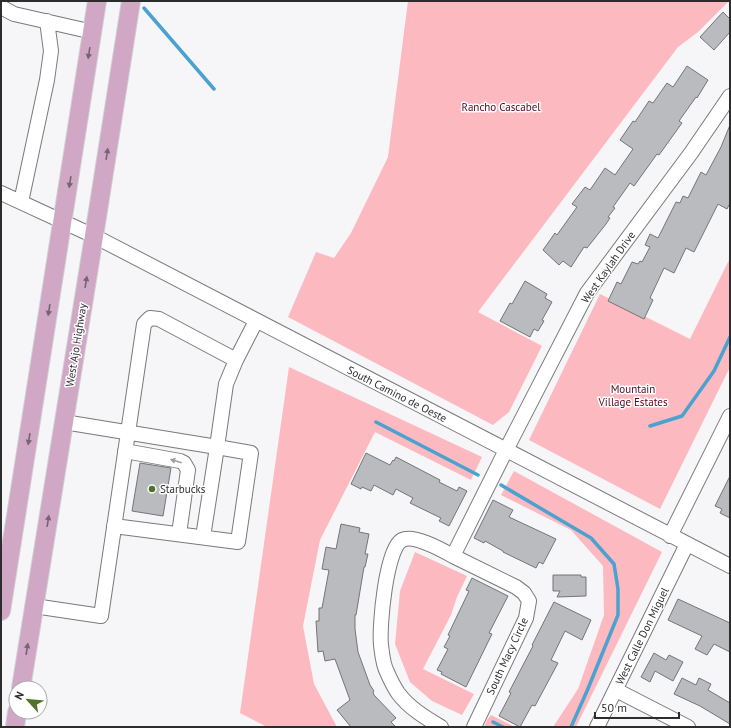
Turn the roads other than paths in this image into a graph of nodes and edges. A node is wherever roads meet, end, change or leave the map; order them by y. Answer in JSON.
{"nodes":[{"id":1,"x":97,"y":1,"type":"edge"},
{"id":2,"x":130,"y":1,"type":"edge"},
{"id":3,"x":1,"y":7,"type":"edge"},
{"id":4,"x":47,"y":22,"type":"junction"},
{"id":5,"x":93,"y":32,"type":"junction"},
{"id":6,"x":730,"y":96,"type":"edge"},
{"id":7,"x":1,"y":193,"type":"edge"},
{"id":8,"x":21,"y":202,"type":"junction"},
{"id":9,"x":63,"y":221,"type":"junction"},
{"id":10,"x":94,"y":236,"type":"junction"},
{"id":11,"x":256,"y":321,"type":"junction"},
{"id":12,"x":236,"y":360,"type":"junction"},
{"id":13,"x":730,"y":416,"type":"edge"},
{"id":14,"x":64,"y":422,"type":"junction"},
{"id":15,"x":128,"y":433,"type":"junction"},
{"id":16,"x":217,"y":447,"type":"junction"},
{"id":17,"x":506,"y":450,"type":"junction"},
{"id":18,"x":125,"y":451,"type":"junction"},
{"id":19,"x":114,"y":526,"type":"junction"},
{"id":20,"x":179,"y":534,"type":"junction"},
{"id":21,"x":670,"y":536,"type":"junction"},
{"id":22,"x":203,"y":537,"type":"junction"},
{"id":23,"x":687,"y":544,"type":"junction"},
{"id":24,"x":453,"y":556,"type":"junction"},
{"id":25,"x":730,"y":566,"type":"edge"},
{"id":26,"x":34,"y":606,"type":"junction"},
{"id":27,"x":1,"y":611,"type":"edge"},
{"id":28,"x":22,"y":680,"type":"edge"},
{"id":29,"x":616,"y":690,"type":"junction"},
{"id":30,"x":441,"y":727,"type":"edge"},
{"id":31,"x":474,"y":727,"type":"edge"},
{"id":32,"x":597,"y":727,"type":"edge"},
{"id":33,"x":688,"y":727,"type":"edge"}],
"edges":[{"from":1,"to":5,"type":"main road"},
{"from":10,"to":2,"type":"main road","name":"West Ajo Highway","one_way":true},
{"from":3,"to":4,"type":"street"},
{"from":4,"to":5,"type":"street"},
{"from":4,"to":8,"type":"street"},
{"from":5,"to":9,"type":"main road","one_way":true},
{"from":6,"to":17,"type":"street","name":"West Kaylah Drive"},
{"from":7,"to":8,"type":"street","name":"South Camino de Oeste"},
{"from":8,"to":9,"type":"street","name":"South Camino de Oeste"},
{"from":9,"to":10,"type":"street","name":"South Camino de Oeste"},
{"from":9,"to":27,"type":"main road","one_way":true},
{"from":10,"to":11,"type":"street","name":"South Camino de Oeste"},
{"from":14,"to":10,"type":"main road","name":"West Ajo Highway","one_way":true},
{"from":11,"to":12,"type":"street"},
{"from":11,"to":17,"type":"street","name":"South Camino de Oeste"},
{"from":12,"to":15,"type":"street"},
{"from":12,"to":16,"type":"street"},
{"from":13,"to":21,"type":"street"},
{"from":14,"to":15,"type":"street"},
{"from":26,"to":14,"type":"main road","name":"West Ajo Highway","one_way":true},
{"from":15,"to":16,"type":"street"},
{"from":15,"to":18,"type":"street"},
{"from":16,"to":22,"type":"street"},
{"from":16,"to":22,"type":"street"},
{"from":17,"to":21,"type":"street","name":"South Camino de Oeste"},
{"from":17,"to":24,"type":"street"},
{"from":18,"to":19,"type":"street"},
{"from":20,"to":18,"type":"street","one_way":true},
{"from":19,"to":20,"type":"street"},
{"from":19,"to":26,"type":"street"},
{"from":20,"to":22,"type":"street"},
{"from":21,"to":23,"type":"street","name":"South Camino de Oeste"},
{"from":23,"to":25,"type":"street","name":"South Camino de Oeste"},
{"from":23,"to":29,"type":"street","name":"West Calle Don Miguel"},
{"from":24,"to":30,"type":"street","name":"South Macy Circle"},
{"from":24,"to":31,"type":"street","name":"South Macy Circle"},
{"from":28,"to":26,"type":"main road","name":"West Ajo Highway","one_way":true},
{"from":29,"to":32,"type":"street","name":"West Calle Don Miguel"},
{"from":29,"to":33,"type":"street"}]}
